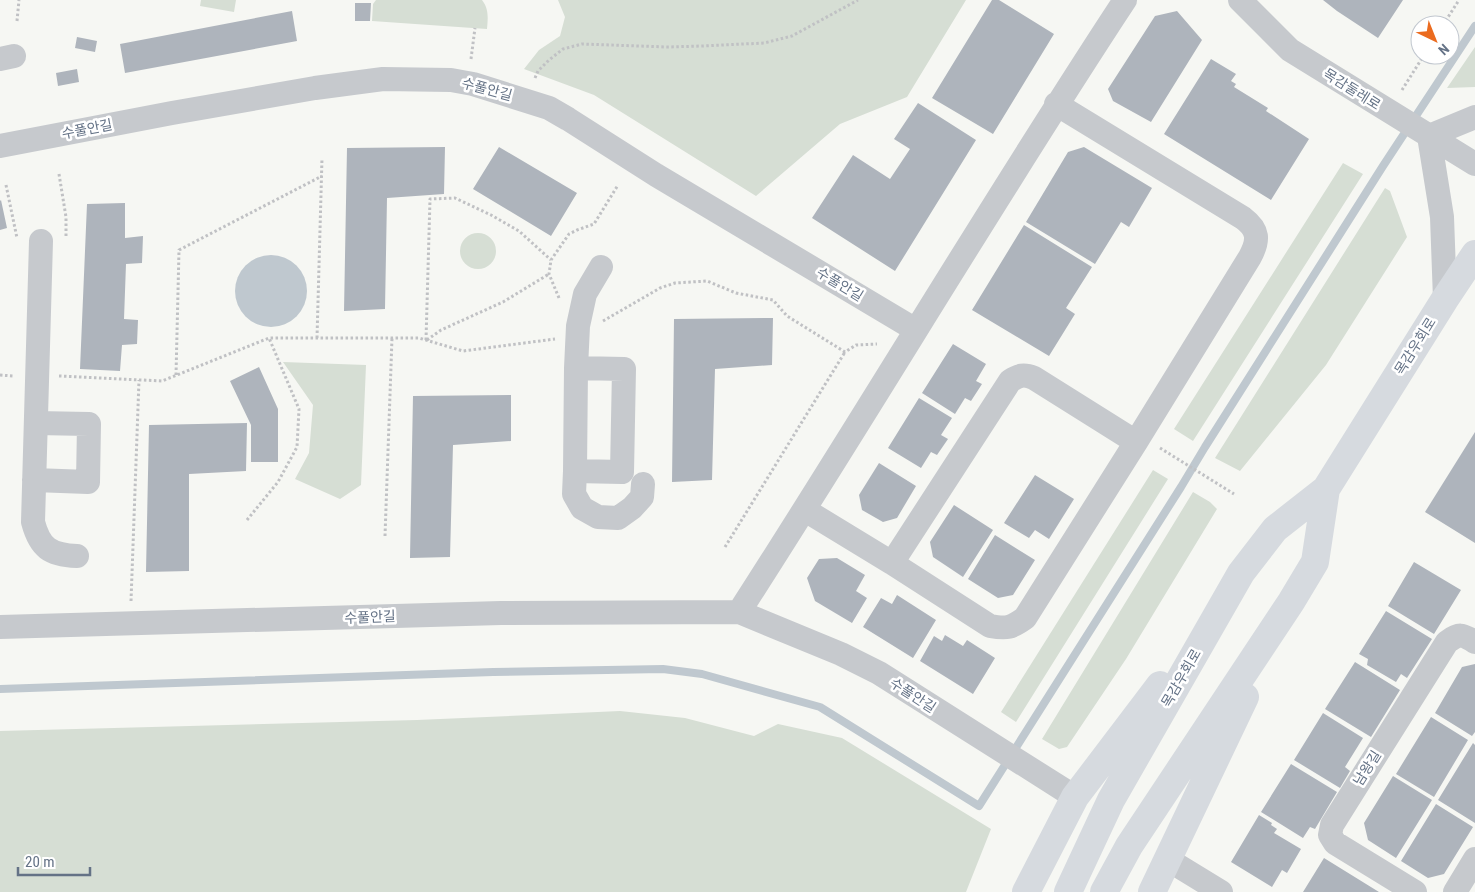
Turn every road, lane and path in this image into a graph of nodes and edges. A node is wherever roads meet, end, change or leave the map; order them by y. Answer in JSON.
{"nodes":[{"id":1,"x":19,"y":0,"type":"edge"},
{"id":2,"x":858,"y":0,"type":"edge"},
{"id":3,"x":1125,"y":0,"type":"edge"},
{"id":4,"x":1240,"y":0,"type":"edge"},
{"id":5,"x":1459,"y":0,"type":"edge"},
{"id":6,"x":1450,"y":15,"type":"edge"},
{"id":7,"x":17,"y":21,"type":"dead end"},
{"id":8,"x":475,"y":28,"type":"dead end"},
{"id":9,"x":471,"y":60,"type":"dead end"},
{"id":10,"x":1418,"y":65,"type":"edge"},
{"id":11,"x":527,"y":100,"type":"junction"},
{"id":12,"x":1056,"y":104,"type":"junction"},
{"id":13,"x":1388,"y":112,"type":"junction"},
{"id":14,"x":1466,"y":121,"type":"edge"},
{"id":15,"x":1429,"y":136,"type":"junction"},
{"id":16,"x":0,"y":146,"type":"edge"},
{"id":17,"x":322,"y":158,"type":"dead end"},
{"id":18,"x":1442,"y":158,"type":"junction"},
{"id":19,"x":1475,"y":164,"type":"edge"},
{"id":20,"x":322,"y":176,"type":"junction"},
{"id":21,"x":618,"y":185,"type":"dead end"},
{"id":22,"x":40,"y":242,"type":"dead end"},
{"id":23,"x":1475,"y":254,"type":"edge"},
{"id":24,"x":551,"y":260,"type":"junction"},
{"id":25,"x":601,"y":267,"type":"dead end"},
{"id":26,"x":549,"y":274,"type":"junction"},
{"id":27,"x":559,"y":298,"type":"dead end"},
{"id":28,"x":1445,"y":299,"type":"junction"},
{"id":29,"x":916,"y":330,"type":"junction"},
{"id":30,"x":578,"y":331,"type":"junction"},
{"id":31,"x":269,"y":338,"type":"junction"},
{"id":32,"x":317,"y":338,"type":"junction"},
{"id":33,"x":392,"y":338,"type":"junction"},
{"id":34,"x":426,"y":340,"type":"junction"},
{"id":35,"x":877,"y":344,"type":"dead end"},
{"id":36,"x":845,"y":352,"type":"junction"},
{"id":37,"x":576,"y":368,"type":"junction"},
{"id":38,"x":0,"y":375,"type":"edge"},
{"id":39,"x":176,"y":375,"type":"junction"},
{"id":40,"x":19,"y":376,"type":"dead end"},
{"id":41,"x":60,"y":376,"type":"dead end"},
{"id":42,"x":139,"y":380,"type":"junction"},
{"id":43,"x":36,"y":423,"type":"junction"},
{"id":44,"x":1136,"y":442,"type":"junction"},
{"id":45,"x":1161,"y":448,"type":"dead end"},
{"id":46,"x":575,"y":471,"type":"junction"},
{"id":47,"x":34,"y":480,"type":"junction"},
{"id":48,"x":643,"y":484,"type":"dead end"},
{"id":49,"x":1326,"y":489,"type":"junction"},
{"id":50,"x":1234,"y":494,"type":"dead end"},
{"id":51,"x":805,"y":510,"type":"junction"},
{"id":52,"x":247,"y":520,"type":"dead end"},
{"id":53,"x":385,"y":536,"type":"dead end"},
{"id":54,"x":725,"y":547,"type":"dead end"},
{"id":55,"x":77,"y":556,"type":"dead end"},
{"id":56,"x":892,"y":563,"type":"junction"},
{"id":57,"x":1241,"y":573,"type":"junction"},
{"id":58,"x":131,"y":602,"type":"dead end"},
{"id":59,"x":1291,"y":602,"type":"junction"},
{"id":60,"x":740,"y":612,"type":"junction"},
{"id":61,"x":0,"y":627,"type":"edge"},
{"id":62,"x":1475,"y":642,"type":"edge"},
{"id":63,"x":1075,"y":797,"type":"junction"},
{"id":64,"x":1167,"y":859,"type":"junction"},
{"id":65,"x":1475,"y":859,"type":"edge"},
{"id":66,"x":1026,"y":892,"type":"edge"},
{"id":67,"x":1068,"y":892,"type":"edge"},
{"id":68,"x":1104,"y":892,"type":"edge"},
{"id":69,"x":1152,"y":892,"type":"edge"},
{"id":70,"x":1221,"y":892,"type":"edge"},
{"id":71,"x":1415,"y":892,"type":"edge"},
{"id":72,"x":1455,"y":892,"type":"edge"}],
"edges":[{"from":1,"to":7,"type":"path"},
{"from":2,"to":11,"type":"path"},
{"from":3,"to":12,"type":"street"},
{"from":4,"to":13,"type":"street","name":"목감둘레로"},
{"from":5,"to":6,"type":"path"},
{"from":8,"to":9,"type":"path"},
{"from":10,"to":13,"type":"path"},
{"from":11,"to":16,"type":"street","name":"수풀안길"},
{"from":11,"to":29,"type":"street","name":"수풀안길"},
{"from":12,"to":29,"type":"street"},
{"from":12,"to":44,"type":"street"},
{"from":13,"to":15,"type":"street","name":"목감둘레로"},
{"from":14,"to":15,"type":"street"},
{"from":15,"to":18,"type":"street","name":"목감둘레로"},
{"from":17,"to":20,"type":"path"},
{"from":18,"to":19,"type":"street","name":"목감둘레로"},
{"from":18,"to":28,"type":"street"},
{"from":20,"to":32,"type":"path"},
{"from":20,"to":39,"type":"path"},
{"from":21,"to":24,"type":"path"},
{"from":22,"to":43,"type":"street"},
{"from":23,"to":28,"type":"main road","name":"목감우회로"},
{"from":24,"to":26,"type":"path"},
{"from":24,"to":34,"type":"path"},
{"from":25,"to":30,"type":"street"},
{"from":26,"to":27,"type":"path"},
{"from":26,"to":34,"type":"path"},
{"from":28,"to":49,"type":"main road","name":"목감우회로"},
{"from":29,"to":51,"type":"street"},
{"from":30,"to":34,"type":"path"},
{"from":30,"to":36,"type":"path"},
{"from":30,"to":37,"type":"street"},
{"from":31,"to":32,"type":"path"},
{"from":31,"to":39,"type":"path"},
{"from":31,"to":52,"type":"path"},
{"from":32,"to":33,"type":"path"},
{"from":33,"to":34,"type":"path"},
{"from":33,"to":53,"type":"path"},
{"from":35,"to":36,"type":"path"},
{"from":36,"to":54,"type":"path"},
{"from":37,"to":46,"type":"street"},
{"from":37,"to":46,"type":"street"},
{"from":38,"to":40,"type":"path"},
{"from":39,"to":42,"type":"path"},
{"from":41,"to":42,"type":"path"},
{"from":42,"to":58,"type":"path"},
{"from":43,"to":47,"type":"street"},
{"from":43,"to":47,"type":"street"},
{"from":44,"to":56,"type":"street"},
{"from":44,"to":56,"type":"street"},
{"from":45,"to":50,"type":"path"},
{"from":46,"to":48,"type":"street"},
{"from":47,"to":55,"type":"street"},
{"from":49,"to":57,"type":"main road","name":"목감우회로"},
{"from":49,"to":59,"type":"main road","name":"목감우회로"},
{"from":51,"to":56,"type":"street"},
{"from":51,"to":60,"type":"street"},
{"from":57,"to":63,"type":"main road"},
{"from":57,"to":67,"type":"main road","name":"목감우회로"},
{"from":59,"to":64,"type":"main road"},
{"from":59,"to":68,"type":"main road","name":"목감우회로"},
{"from":60,"to":61,"type":"street","name":"수풀안길"},
{"from":60,"to":63,"type":"street","name":"수풀안길"},
{"from":62,"to":71,"type":"street","name":"남왕길"},
{"from":63,"to":66,"type":"main road"},
{"from":64,"to":69,"type":"main road"},
{"from":64,"to":70,"type":"street"},
{"from":65,"to":72,"type":"street"}]}
